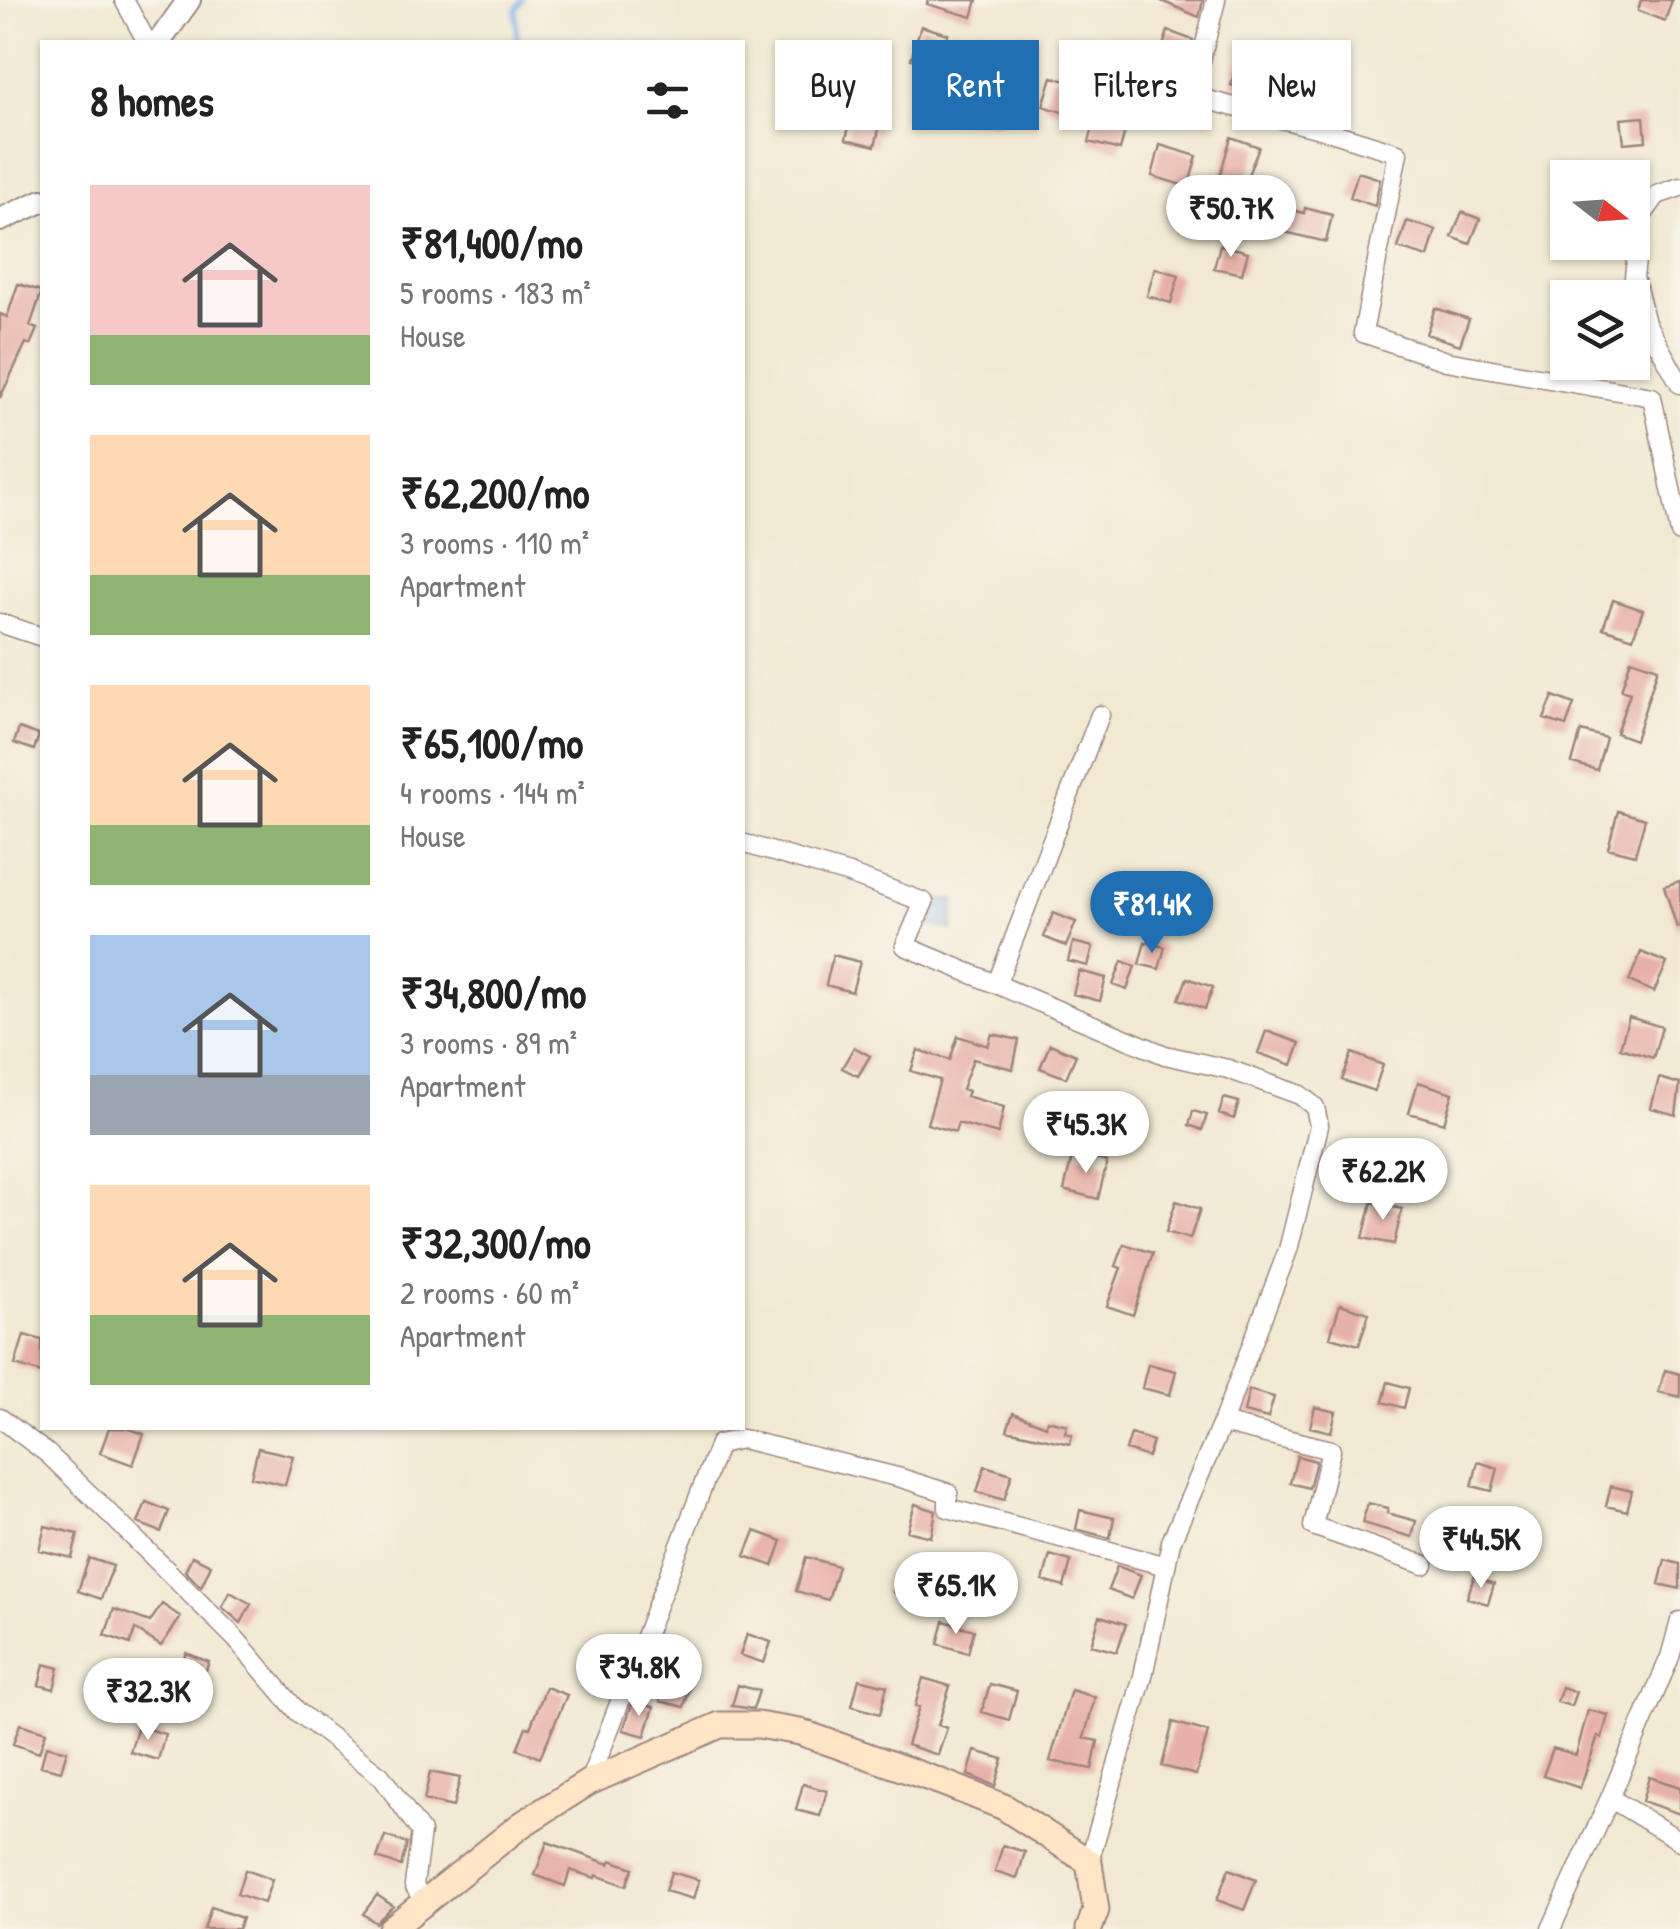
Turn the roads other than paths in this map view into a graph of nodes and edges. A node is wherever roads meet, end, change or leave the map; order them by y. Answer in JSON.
{"nodes":[{"id":1,"x":124,"y":0,"type":"edge"},
{"id":2,"x":189,"y":0,"type":"edge"},
{"id":3,"x":1216,"y":0,"type":"edge"},
{"id":4,"x":146,"y":40,"type":"edge"},
{"id":5,"x":161,"y":40,"type":"edge"},
{"id":6,"x":1680,"y":188,"type":"edge"},
{"id":7,"x":40,"y":202,"type":"edge"},
{"id":8,"x":0,"y":220,"type":"edge"},
{"id":9,"x":1680,"y":384,"type":"edge"},
{"id":10,"x":1680,"y":533,"type":"edge"},
{"id":11,"x":0,"y":623,"type":"edge"},
{"id":12,"x":40,"y":636,"type":"edge"},
{"id":13,"x":1100,"y":715,"type":"dead end"},
{"id":14,"x":745,"y":844,"type":"edge"},
{"id":15,"x":996,"y":983,"type":"junction"},
{"id":16,"x":0,"y":1418,"type":"edge"},
{"id":17,"x":1222,"y":1424,"type":"junction"},
{"id":18,"x":1166,"y":1566,"type":"junction"},
{"id":19,"x":1424,"y":1566,"type":"dead end"},
{"id":20,"x":1680,"y":1621,"type":"edge"},
{"id":21,"x":589,"y":1782,"type":"junction"},
{"id":22,"x":1610,"y":1798,"type":"junction"},
{"id":23,"x":1680,"y":1841,"type":"edge"},
{"id":24,"x":1088,"y":1862,"type":"junction"},
{"id":25,"x":424,"y":1902,"type":"junction"},
{"id":26,"x":391,"y":1929,"type":"edge"},
{"id":27,"x":1089,"y":1929,"type":"edge"},
{"id":28,"x":1551,"y":1929,"type":"edge"}],
"edges":[{"from":1,"to":4,"type":"street"},
{"from":2,"to":5,"type":"street"},
{"from":3,"to":10,"type":"street"},
{"from":6,"to":9,"type":"street"},
{"from":7,"to":8,"type":"street"},
{"from":11,"to":12,"type":"street"},
{"from":13,"to":15,"type":"street"},
{"from":14,"to":15,"type":"street"},
{"from":15,"to":17,"type":"street"},
{"from":16,"to":25,"type":"street"},
{"from":17,"to":18,"type":"street"},
{"from":17,"to":19,"type":"street"},
{"from":18,"to":21,"type":"street"},
{"from":18,"to":24,"type":"street"},
{"from":20,"to":22,"type":"street"},
{"from":21,"to":24,"type":"main road"},
{"from":21,"to":25,"type":"main road"},
{"from":22,"to":23,"type":"street"},
{"from":22,"to":28,"type":"street"},
{"from":24,"to":27,"type":"main road"},
{"from":25,"to":26,"type":"main road"}]}
